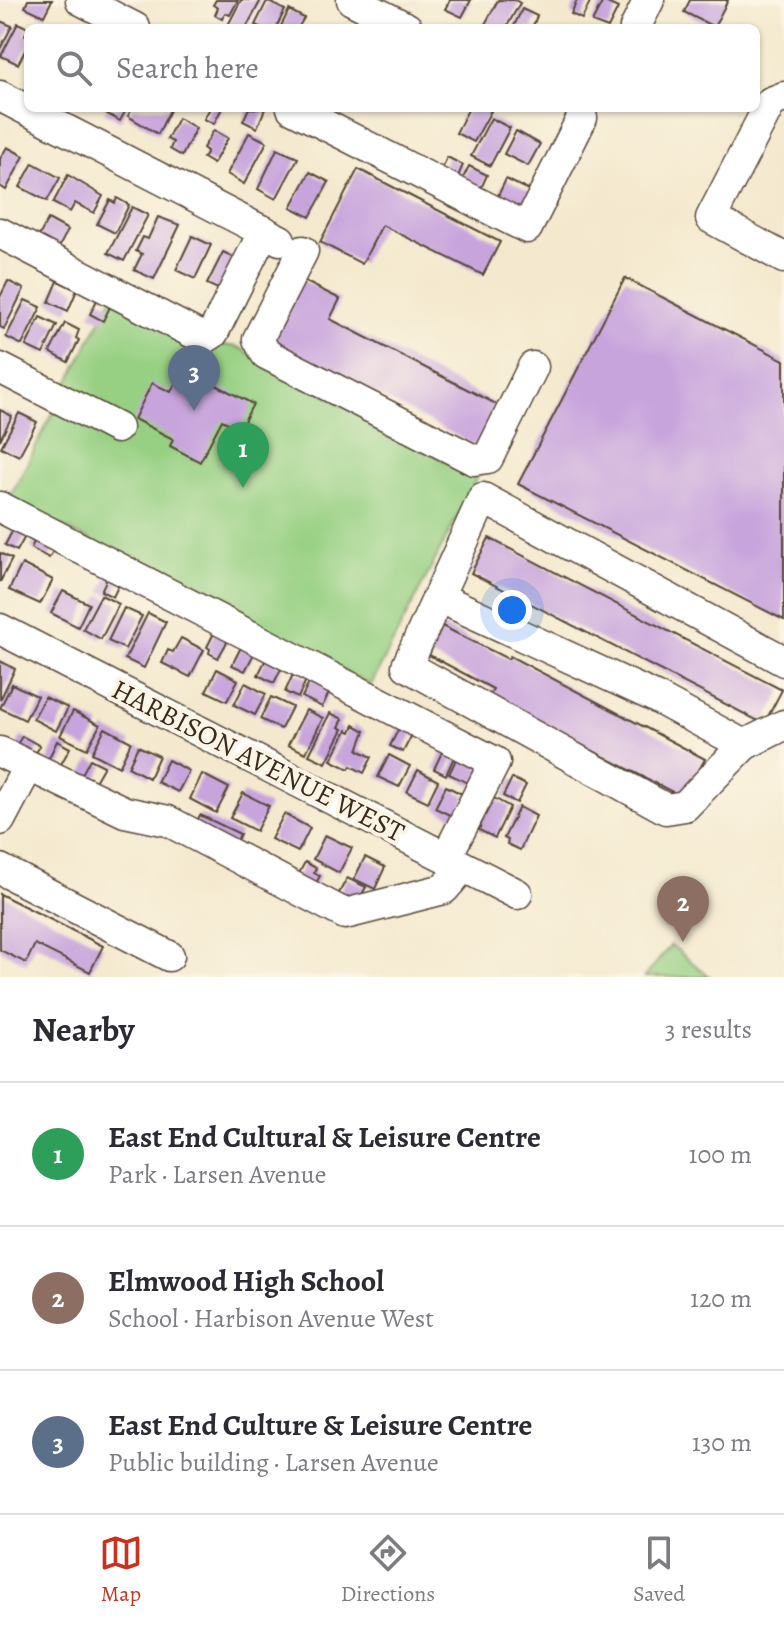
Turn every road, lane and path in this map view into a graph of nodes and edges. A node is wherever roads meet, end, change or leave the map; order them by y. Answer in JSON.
{"nodes":[{"id":1,"x":81,"y":0,"type":"edge"},
{"id":2,"x":352,"y":0,"type":"edge"},
{"id":3,"x":127,"y":24,"type":"edge"},
{"id":4,"x":399,"y":24,"type":"edge"},
{"id":5,"x":0,"y":96,"type":"edge"},
{"id":6,"x":784,"y":97,"type":"edge"},
{"id":7,"x":24,"y":108,"type":"edge"},
{"id":8,"x":31,"y":112,"type":"edge"},
{"id":9,"x":300,"y":112,"type":"edge"},
{"id":10,"x":582,"y":112,"type":"edge"},
{"id":11,"x":264,"y":231,"type":"junction"},
{"id":12,"x":0,"y":233,"type":"edge"},
{"id":13,"x":784,"y":258,"type":"edge"},
{"id":14,"x":533,"y":367,"type":"dead end"},
{"id":15,"x":0,"y":368,"type":"edge"},
{"id":16,"x":117,"y":428,"type":"dead end"},
{"id":17,"x":488,"y":458,"type":"junction"},
{"id":18,"x":483,"y":498,"type":"junction"},
{"id":19,"x":0,"y":507,"type":"edge"},
{"id":20,"x":438,"y":597,"type":"junction"},
{"id":21,"x":0,"y":629,"type":"edge"},
{"id":22,"x":784,"y":661,"type":"edge"},
{"id":23,"x":784,"y":725,"type":"edge"},
{"id":24,"x":744,"y":745,"type":"junction"},
{"id":25,"x":0,"y":752,"type":"edge"},
{"id":26,"x":28,"y":767,"type":"junction"},
{"id":27,"x":0,"y":820,"type":"edge"},
{"id":28,"x":455,"y":862,"type":"junction"},
{"id":29,"x":0,"y":869,"type":"edge"},
{"id":30,"x":517,"y":894,"type":"dead end"},
{"id":31,"x":169,"y":956,"type":"dead end"}],
"edges":[{"from":1,"to":3,"type":"street"},
{"from":2,"to":4,"type":"street"},
{"from":5,"to":7,"type":"street"},
{"from":6,"to":13,"type":"street"},
{"from":8,"to":11,"type":"street"},
{"from":9,"to":10,"type":"street"},
{"from":11,"to":12,"type":"street"},
{"from":11,"to":17,"type":"street"},
{"from":14,"to":17,"type":"street"},
{"from":15,"to":16,"type":"street"},
{"from":17,"to":18,"type":"street"},
{"from":18,"to":20,"type":"street"},
{"from":18,"to":22,"type":"street"},
{"from":19,"to":28,"type":"street"},
{"from":20,"to":24,"type":"street"},
{"from":20,"to":24,"type":"street"},
{"from":21,"to":28,"type":"street","name":"HARBISON AVENUE WEST"},
{"from":23,"to":24,"type":"street"},
{"from":25,"to":26,"type":"street"},
{"from":26,"to":27,"type":"street"},
{"from":26,"to":28,"type":"street"},
{"from":28,"to":30,"type":"street","name":"HARBISON AVENUE WEST"},
{"from":29,"to":31,"type":"street"}]}
